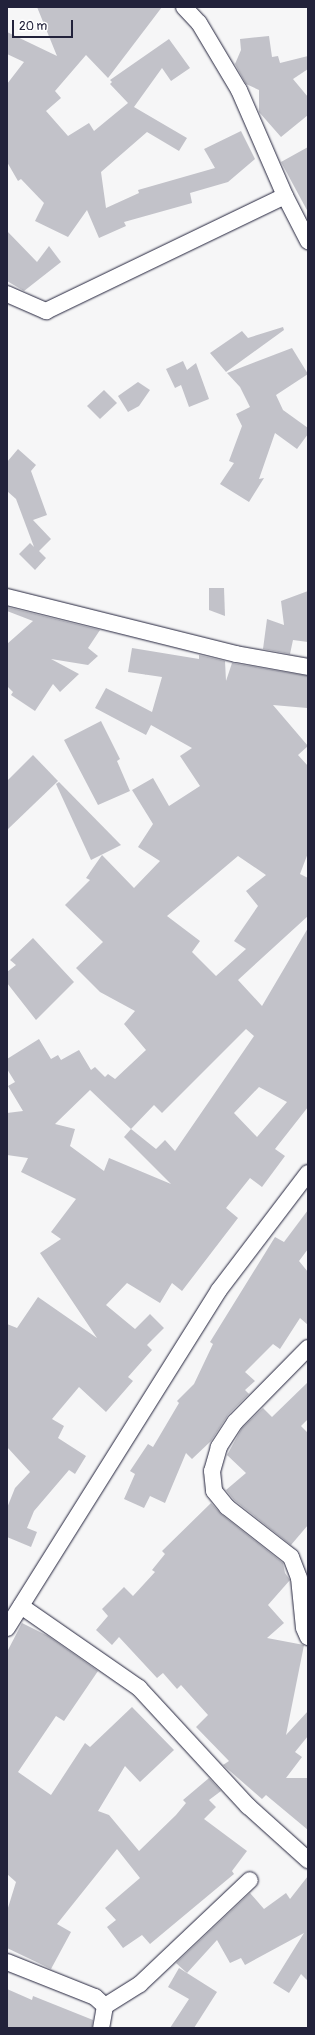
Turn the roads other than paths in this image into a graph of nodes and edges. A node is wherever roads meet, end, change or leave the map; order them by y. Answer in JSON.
{"nodes":[{"id":1,"x":184,"y":7,"type":"edge"},
{"id":2,"x":285,"y":196,"type":"junction"},
{"id":3,"x":308,"y":241,"type":"edge"},
{"id":4,"x":7,"y":294,"type":"edge"},
{"id":5,"x":7,"y":597,"type":"edge"},
{"id":6,"x":308,"y":667,"type":"edge"},
{"id":7,"x":308,"y":1173,"type":"edge"},
{"id":8,"x":308,"y":1348,"type":"edge"},
{"id":9,"x":22,"y":1606,"type":"junction"},
{"id":10,"x":7,"y":1628,"type":"edge"},
{"id":11,"x":308,"y":1637,"type":"edge"},
{"id":12,"x":308,"y":1860,"type":"edge"},
{"id":13,"x":250,"y":1880,"type":"dead end"},
{"id":14,"x":7,"y":1962,"type":"edge"},
{"id":15,"x":106,"y":2006,"type":"junction"},
{"id":16,"x":101,"y":2028,"type":"edge"}],
"edges":[{"from":1,"to":2,"type":"street"},
{"from":2,"to":3,"type":"street"},
{"from":2,"to":4,"type":"street"},
{"from":5,"to":6,"type":"street"},
{"from":7,"to":9,"type":"street"},
{"from":8,"to":11,"type":"street"},
{"from":9,"to":10,"type":"street"},
{"from":9,"to":12,"type":"street"},
{"from":13,"to":15,"type":"street"},
{"from":14,"to":15,"type":"street"},
{"from":15,"to":16,"type":"street"}]}
